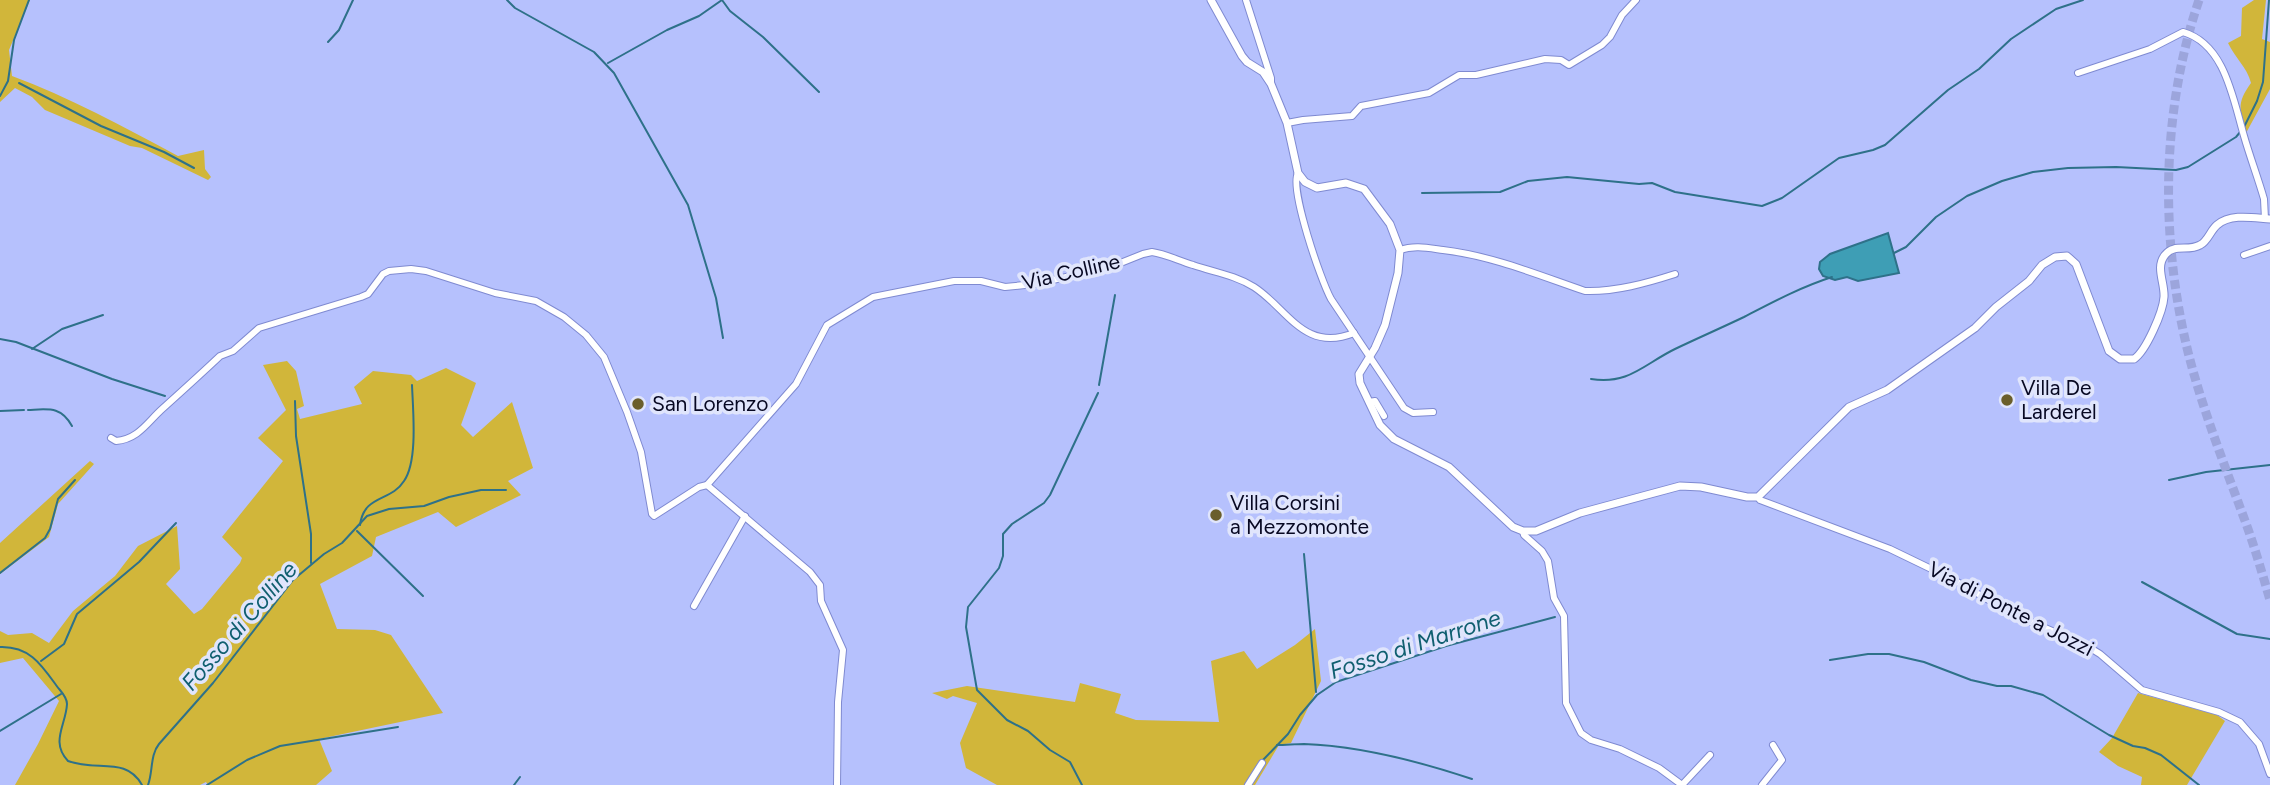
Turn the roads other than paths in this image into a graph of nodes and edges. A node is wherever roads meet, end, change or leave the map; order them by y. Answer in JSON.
{"nodes":[{"id":1,"x":1211,"y":0,"type":"edge"},
{"id":2,"x":1246,"y":0,"type":"edge"},
{"id":3,"x":1636,"y":0,"type":"edge"},
{"id":4,"x":2078,"y":74,"type":"dead end"},
{"id":5,"x":1271,"y":84,"type":"junction"},
{"id":6,"x":1287,"y":123,"type":"junction"},
{"id":7,"x":1298,"y":173,"type":"junction"},
{"id":8,"x":2269,"y":220,"type":"edge"},
{"id":9,"x":2270,"y":246,"type":"edge"},
{"id":10,"x":1400,"y":250,"type":"junction"},
{"id":11,"x":2244,"y":255,"type":"dead end"},
{"id":12,"x":1675,"y":274,"type":"dead end"},
{"id":13,"x":1354,"y":333,"type":"junction"},
{"id":14,"x":1370,"y":356,"type":"junction"},
{"id":15,"x":1369,"y":402,"type":"junction"},
{"id":16,"x":1433,"y":412,"type":"dead end"},
{"id":17,"x":1384,"y":416,"type":"dead end"},
{"id":18,"x":111,"y":438,"type":"dead end"},
{"id":19,"x":707,"y":485,"type":"junction"},
{"id":20,"x":1758,"y":497,"type":"junction"},
{"id":21,"x":745,"y":516,"type":"junction"},
{"id":22,"x":1523,"y":531,"type":"junction"},
{"id":23,"x":694,"y":606,"type":"dead end"},
{"id":24,"x":1773,"y":745,"type":"dead end"},
{"id":25,"x":1710,"y":755,"type":"dead end"},
{"id":26,"x":1262,"y":763,"type":"dead end"},
{"id":27,"x":2270,"y":774,"type":"edge"},
{"id":28,"x":837,"y":785,"type":"edge"},
{"id":29,"x":1248,"y":785,"type":"edge"},
{"id":30,"x":1682,"y":785,"type":"edge"},
{"id":31,"x":1762,"y":785,"type":"edge"}],
"edges":[{"from":1,"to":5,"type":"main road"},
{"from":2,"to":5,"type":"street"},
{"from":3,"to":6,"type":"street"},
{"from":4,"to":8,"type":"street"},
{"from":5,"to":6,"type":"main road"},
{"from":6,"to":7,"type":"main road"},
{"from":7,"to":10,"type":"main road"},
{"from":7,"to":13,"type":"street"},
{"from":8,"to":20,"type":"main road"},
{"from":9,"to":11,"type":"street"},
{"from":10,"to":12,"type":"street"},
{"from":10,"to":14,"type":"main road"},
{"from":13,"to":14,"type":"street"},
{"from":13,"to":19,"type":"street","name":"Via Colline"},
{"from":14,"to":15,"type":"main road"},
{"from":14,"to":16,"type":"street"},
{"from":15,"to":17,"type":"street"},
{"from":15,"to":22,"type":"main road"},
{"from":18,"to":19,"type":"street","name":"Via Colline"},
{"from":19,"to":21,"type":"street"},
{"from":20,"to":22,"type":"main road"},
{"from":20,"to":27,"type":"street","name":"Via di Ponte a Jozzi"},
{"from":21,"to":23,"type":"street"},
{"from":21,"to":28,"type":"street"},
{"from":22,"to":30,"type":"street"},
{"from":24,"to":31,"type":"street"},
{"from":25,"to":30,"type":"street"},
{"from":26,"to":29,"type":"street"}]}
